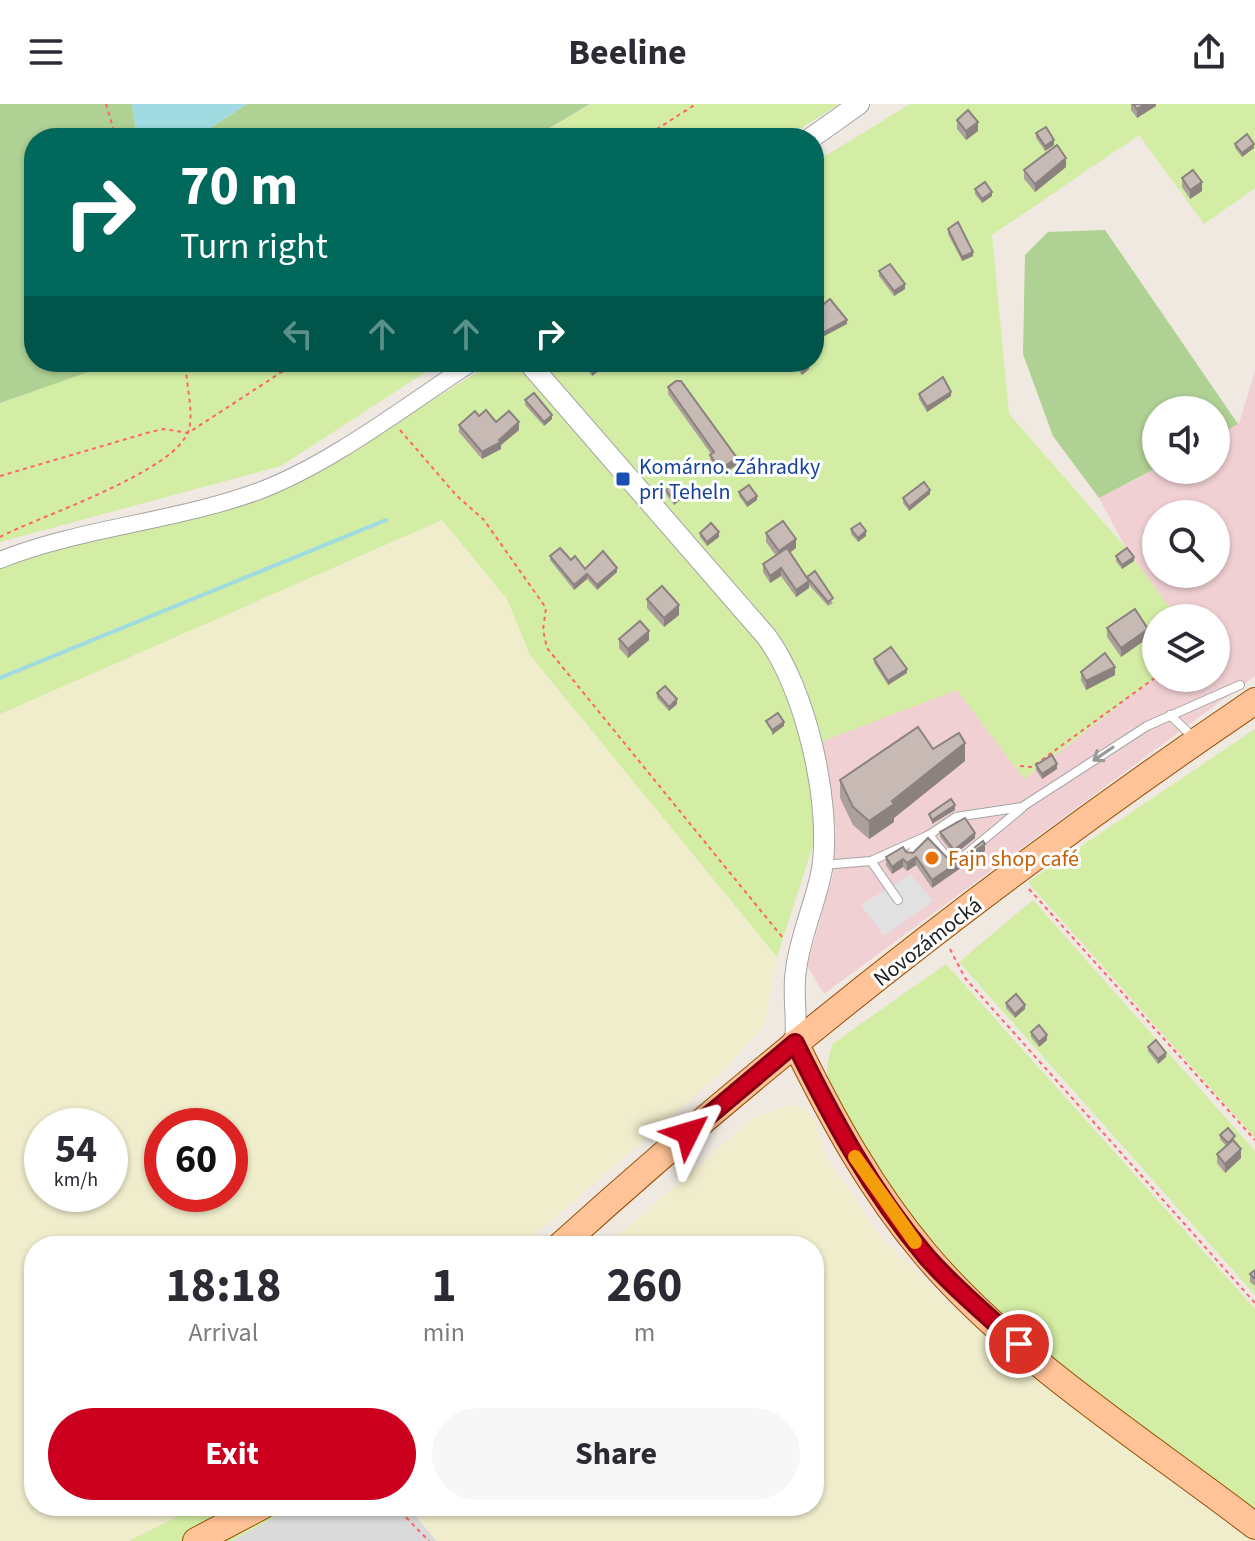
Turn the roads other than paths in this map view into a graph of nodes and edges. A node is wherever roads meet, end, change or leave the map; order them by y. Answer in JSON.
{"nodes":[{"id":1,"x":861,"y":106,"type":"edge"},
{"id":2,"x":824,"y":130,"type":"edge"},
{"id":3,"x":457,"y":372,"type":"edge"},
{"id":4,"x":537,"y":372,"type":"edge"},
{"id":5,"x":0,"y":560,"type":"edge"},
{"id":6,"x":1248,"y":693,"type":"edge"},
{"id":7,"x":1170,"y":715,"type":"junction"},
{"id":8,"x":1195,"y":740,"type":"junction"},
{"id":9,"x":1022,"y":807,"type":"junction"},
{"id":10,"x":929,"y":835,"type":"junction"},
{"id":11,"x":910,"y":854,"type":"edge"},
{"id":12,"x":871,"y":861,"type":"junction"},
{"id":13,"x":822,"y":865,"type":"junction"},
{"id":14,"x":889,"y":869,"type":"edge"},
{"id":15,"x":880,"y":875,"type":"junction"},
{"id":16,"x":898,"y":900,"type":"dead end"},
{"id":17,"x":795,"y":1043,"type":"junction"},
{"id":18,"x":572,"y":1236,"type":"edge"},
{"id":19,"x":243,"y":1516,"type":"edge"},
{"id":20,"x":1255,"y":1526,"type":"edge"},
{"id":21,"x":196,"y":1541,"type":"edge"}],
"edges":[{"from":1,"to":2,"type":"street"},
{"from":3,"to":5,"type":"street"},
{"from":4,"to":13,"type":"street"},
{"from":6,"to":7,"type":"lane"},
{"from":6,"to":8,"type":"main road","name":"Novozámocká"},
{"from":7,"to":8,"type":"lane"},
{"from":7,"to":9,"type":"lane","one_way":true},
{"from":8,"to":17,"type":"main road","name":"Novozámocká"},
{"from":9,"to":10,"type":"lane"},
{"from":9,"to":10,"type":"lane"},
{"from":10,"to":11,"type":"lane"},
{"from":10,"to":12,"type":"lane"},
{"from":12,"to":13,"type":"lane"},
{"from":12,"to":15,"type":"lane"},
{"from":13,"to":17,"type":"street"},
{"from":14,"to":15,"type":"lane"},
{"from":15,"to":16,"type":"lane"},
{"from":17,"to":18,"type":"main road","name":"Novozámocká"},
{"from":17,"to":20,"type":"main road"},
{"from":19,"to":21,"type":"main road"}]}
